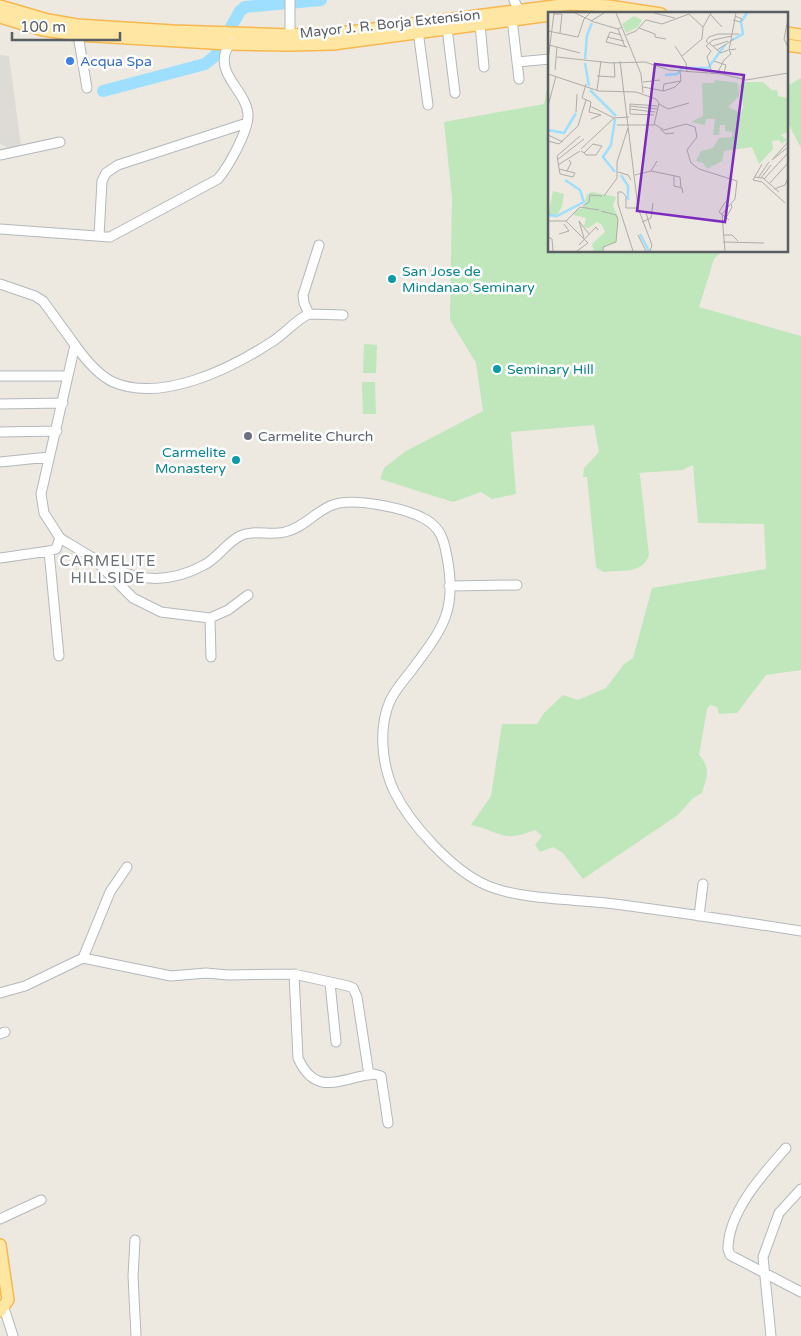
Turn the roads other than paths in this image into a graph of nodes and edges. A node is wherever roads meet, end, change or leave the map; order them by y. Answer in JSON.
{"nodes":[{"id":1,"x":571,"y":2,"type":"edge"},
{"id":2,"x":290,"y":4,"type":"edge"},
{"id":3,"x":624,"y":4,"type":"edge"},
{"id":4,"x":0,"y":6,"type":"edge"},
{"id":5,"x":521,"y":10,"type":"edge"},
{"id":6,"x":608,"y":10,"type":"edge"},
{"id":7,"x":654,"y":12,"type":"edge"},
{"id":8,"x":548,"y":16,"type":"edge"},
{"id":9,"x":0,"y":17,"type":"edge"},
{"id":10,"x":480,"y":24,"type":"junction"},
{"id":11,"x":447,"y":28,"type":"junction"},
{"id":12,"x":401,"y":30,"type":"junction"},
{"id":13,"x":418,"y":31,"type":"junction"},
{"id":14,"x":788,"y":33,"type":"edge"},
{"id":15,"x":78,"y":34,"type":"junction"},
{"id":16,"x":801,"y":35,"type":"edge"},
{"id":17,"x":205,"y":37,"type":"junction"},
{"id":18,"x":232,"y":39,"type":"junction"},
{"id":19,"x":290,"y":40,"type":"junction"},
{"id":20,"x":788,"y":45,"type":"edge"},
{"id":21,"x":801,"y":47,"type":"edge"},
{"id":22,"x":548,"y":59,"type":"edge"},
{"id":23,"x":517,"y":62,"type":"junction"},
{"id":24,"x":484,"y":67,"type":"dead end"},
{"id":25,"x":519,"y":79,"type":"dead end"},
{"id":26,"x":87,"y":88,"type":"dead end"},
{"id":27,"x":455,"y":93,"type":"dead end"},
{"id":28,"x":428,"y":105,"type":"dead end"},
{"id":29,"x":248,"y":123,"type":"junction"},
{"id":30,"x":60,"y":142,"type":"dead end"},
{"id":31,"x":0,"y":155,"type":"edge"},
{"id":32,"x":0,"y":229,"type":"edge"},
{"id":33,"x":99,"y":236,"type":"junction"},
{"id":34,"x":319,"y":245,"type":"dead end"},
{"id":35,"x":0,"y":284,"type":"edge"},
{"id":36,"x":309,"y":314,"type":"junction"},
{"id":37,"x":343,"y":315,"type":"dead end"},
{"id":38,"x":75,"y":345,"type":"junction"},
{"id":39,"x":0,"y":376,"type":"edge"},
{"id":40,"x":68,"y":376,"type":"junction"},
{"id":41,"x":63,"y":403,"type":"junction"},
{"id":42,"x":0,"y":404,"type":"edge"},
{"id":43,"x":57,"y":431,"type":"junction"},
{"id":44,"x":0,"y":432,"type":"edge"},
{"id":45,"x":49,"y":457,"type":"junction"},
{"id":46,"x":0,"y":462,"type":"edge"},
{"id":47,"x":60,"y":538,"type":"junction"},
{"id":48,"x":49,"y":551,"type":"junction"},
{"id":49,"x":0,"y":558,"type":"edge"},
{"id":50,"x":97,"y":560,"type":"junction"},
{"id":51,"x":517,"y":585,"type":"dead end"},
{"id":52,"x":450,"y":586,"type":"junction"},
{"id":53,"x":248,"y":595,"type":"dead end"},
{"id":54,"x":210,"y":618,"type":"junction"},
{"id":55,"x":59,"y":656,"type":"dead end"},
{"id":56,"x":211,"y":657,"type":"dead end"},
{"id":57,"x":127,"y":867,"type":"dead end"},
{"id":58,"x":703,"y":884,"type":"dead end"},
{"id":59,"x":699,"y":916,"type":"junction"},
{"id":60,"x":801,"y":931,"type":"edge"},
{"id":61,"x":83,"y":958,"type":"junction"},
{"id":62,"x":294,"y":974,"type":"junction"},
{"id":63,"x":330,"y":983,"type":"junction"},
{"id":64,"x":0,"y":993,"type":"edge"},
{"id":65,"x":336,"y":1042,"type":"dead end"},
{"id":66,"x":369,"y":1074,"type":"junction"},
{"id":67,"x":388,"y":1123,"type":"dead end"},
{"id":68,"x":786,"y":1148,"type":"dead end"},
{"id":69,"x":801,"y":1189,"type":"edge"},
{"id":70,"x":40,"y":1200,"type":"dead end"},
{"id":71,"x":0,"y":1218,"type":"edge"},
{"id":72,"x":135,"y":1240,"type":"dead end"},
{"id":73,"x":0,"y":1244,"type":"edge"},
{"id":74,"x":765,"y":1275,"type":"junction"},
{"id":75,"x":3,"y":1278,"type":"edge"},
{"id":76,"x":801,"y":1292,"type":"edge"},
{"id":77,"x":2,"y":1310,"type":"edge"},
{"id":78,"x":13,"y":1336,"type":"edge"},
{"id":79,"x":136,"y":1336,"type":"edge"},
{"id":80,"x":771,"y":1336,"type":"edge"}],
"edges":[{"from":1,"to":5,"type":"main road","name":"Mayor J. R. Borja Extension"},
{"from":1,"to":6,"type":"main road","name":"Mayor J. R. Borja Extension"},
{"from":2,"to":19,"type":"street"},
{"from":3,"to":6,"type":"main road","name":"Mayor J. R. Borja Extension"},
{"from":3,"to":7,"type":"main road","name":"Mayor J. R. Borja Extension"},
{"from":4,"to":17,"type":"main road","name":"Mayor J. R. Borja Extension"},
{"from":5,"to":8,"type":"main road","name":"Mayor J. R. Borja Extension"},
{"from":5,"to":10,"type":"main road","name":"Mayor J. R. Borja Extension"},
{"from":5,"to":12,"type":"main road","name":"Mayor J. R. Borja Extension"},
{"from":5,"to":23,"type":"street"},
{"from":9,"to":15,"type":"main road","name":"Mayor J. R. Borja Extension"},
{"from":10,"to":11,"type":"main road","name":"Mayor J. R. Borja Extension"},
{"from":10,"to":24,"type":"street"},
{"from":11,"to":13,"type":"main road","name":"Mayor J. R. Borja Extension"},
{"from":11,"to":27,"type":"street"},
{"from":12,"to":13,"type":"main road","name":"Mayor J. R. Borja Extension"},
{"from":12,"to":19,"type":"main road","name":"Mayor J. R. Borja Extension"},
{"from":13,"to":28,"type":"street"},
{"from":14,"to":16,"type":"main road"},
{"from":15,"to":17,"type":"main road","name":"Mayor J. R. Borja Extension"},
{"from":15,"to":26,"type":"street"},
{"from":17,"to":18,"type":"main road","name":"Mayor J. R. Borja Extension"},
{"from":18,"to":19,"type":"main road","name":"Mayor J. R. Borja Extension"},
{"from":18,"to":29,"type":"street"},
{"from":20,"to":21,"type":"main road"},
{"from":22,"to":23,"type":"street"},
{"from":23,"to":25,"type":"street"},
{"from":29,"to":33,"type":"street"},
{"from":29,"to":33,"type":"street"},
{"from":30,"to":31,"type":"street"},
{"from":32,"to":33,"type":"street"},
{"from":34,"to":36,"type":"street"},
{"from":35,"to":38,"type":"street"},
{"from":36,"to":37,"type":"street"},
{"from":36,"to":38,"type":"street"},
{"from":38,"to":40,"type":"street"},
{"from":39,"to":40,"type":"street"},
{"from":40,"to":41,"type":"street"},
{"from":41,"to":42,"type":"street"},
{"from":41,"to":43,"type":"street"},
{"from":43,"to":44,"type":"street"},
{"from":43,"to":45,"type":"street"},
{"from":45,"to":46,"type":"street"},
{"from":45,"to":47,"type":"street"},
{"from":47,"to":48,"type":"street"},
{"from":47,"to":50,"type":"street"},
{"from":48,"to":49,"type":"street"},
{"from":48,"to":55,"type":"street"},
{"from":50,"to":52,"type":"street"},
{"from":50,"to":54,"type":"street"},
{"from":51,"to":52,"type":"street"},
{"from":52,"to":59,"type":"street"},
{"from":53,"to":54,"type":"street"},
{"from":54,"to":56,"type":"street"},
{"from":57,"to":61,"type":"street"},
{"from":58,"to":59,"type":"street"},
{"from":59,"to":60,"type":"street"},
{"from":61,"to":62,"type":"street"},
{"from":61,"to":64,"type":"street"},
{"from":62,"to":63,"type":"street"},
{"from":62,"to":66,"type":"street"},
{"from":63,"to":65,"type":"street"},
{"from":63,"to":66,"type":"street"},
{"from":66,"to":67,"type":"street"},
{"from":68,"to":74,"type":"street"},
{"from":69,"to":74,"type":"street"},
{"from":70,"to":71,"type":"street"},
{"from":72,"to":79,"type":"street"},
{"from":73,"to":75,"type":"main road"},
{"from":74,"to":76,"type":"street"},
{"from":74,"to":80,"type":"street"},
{"from":75,"to":77,"type":"main road"},
{"from":77,"to":78,"type":"street"}]}
